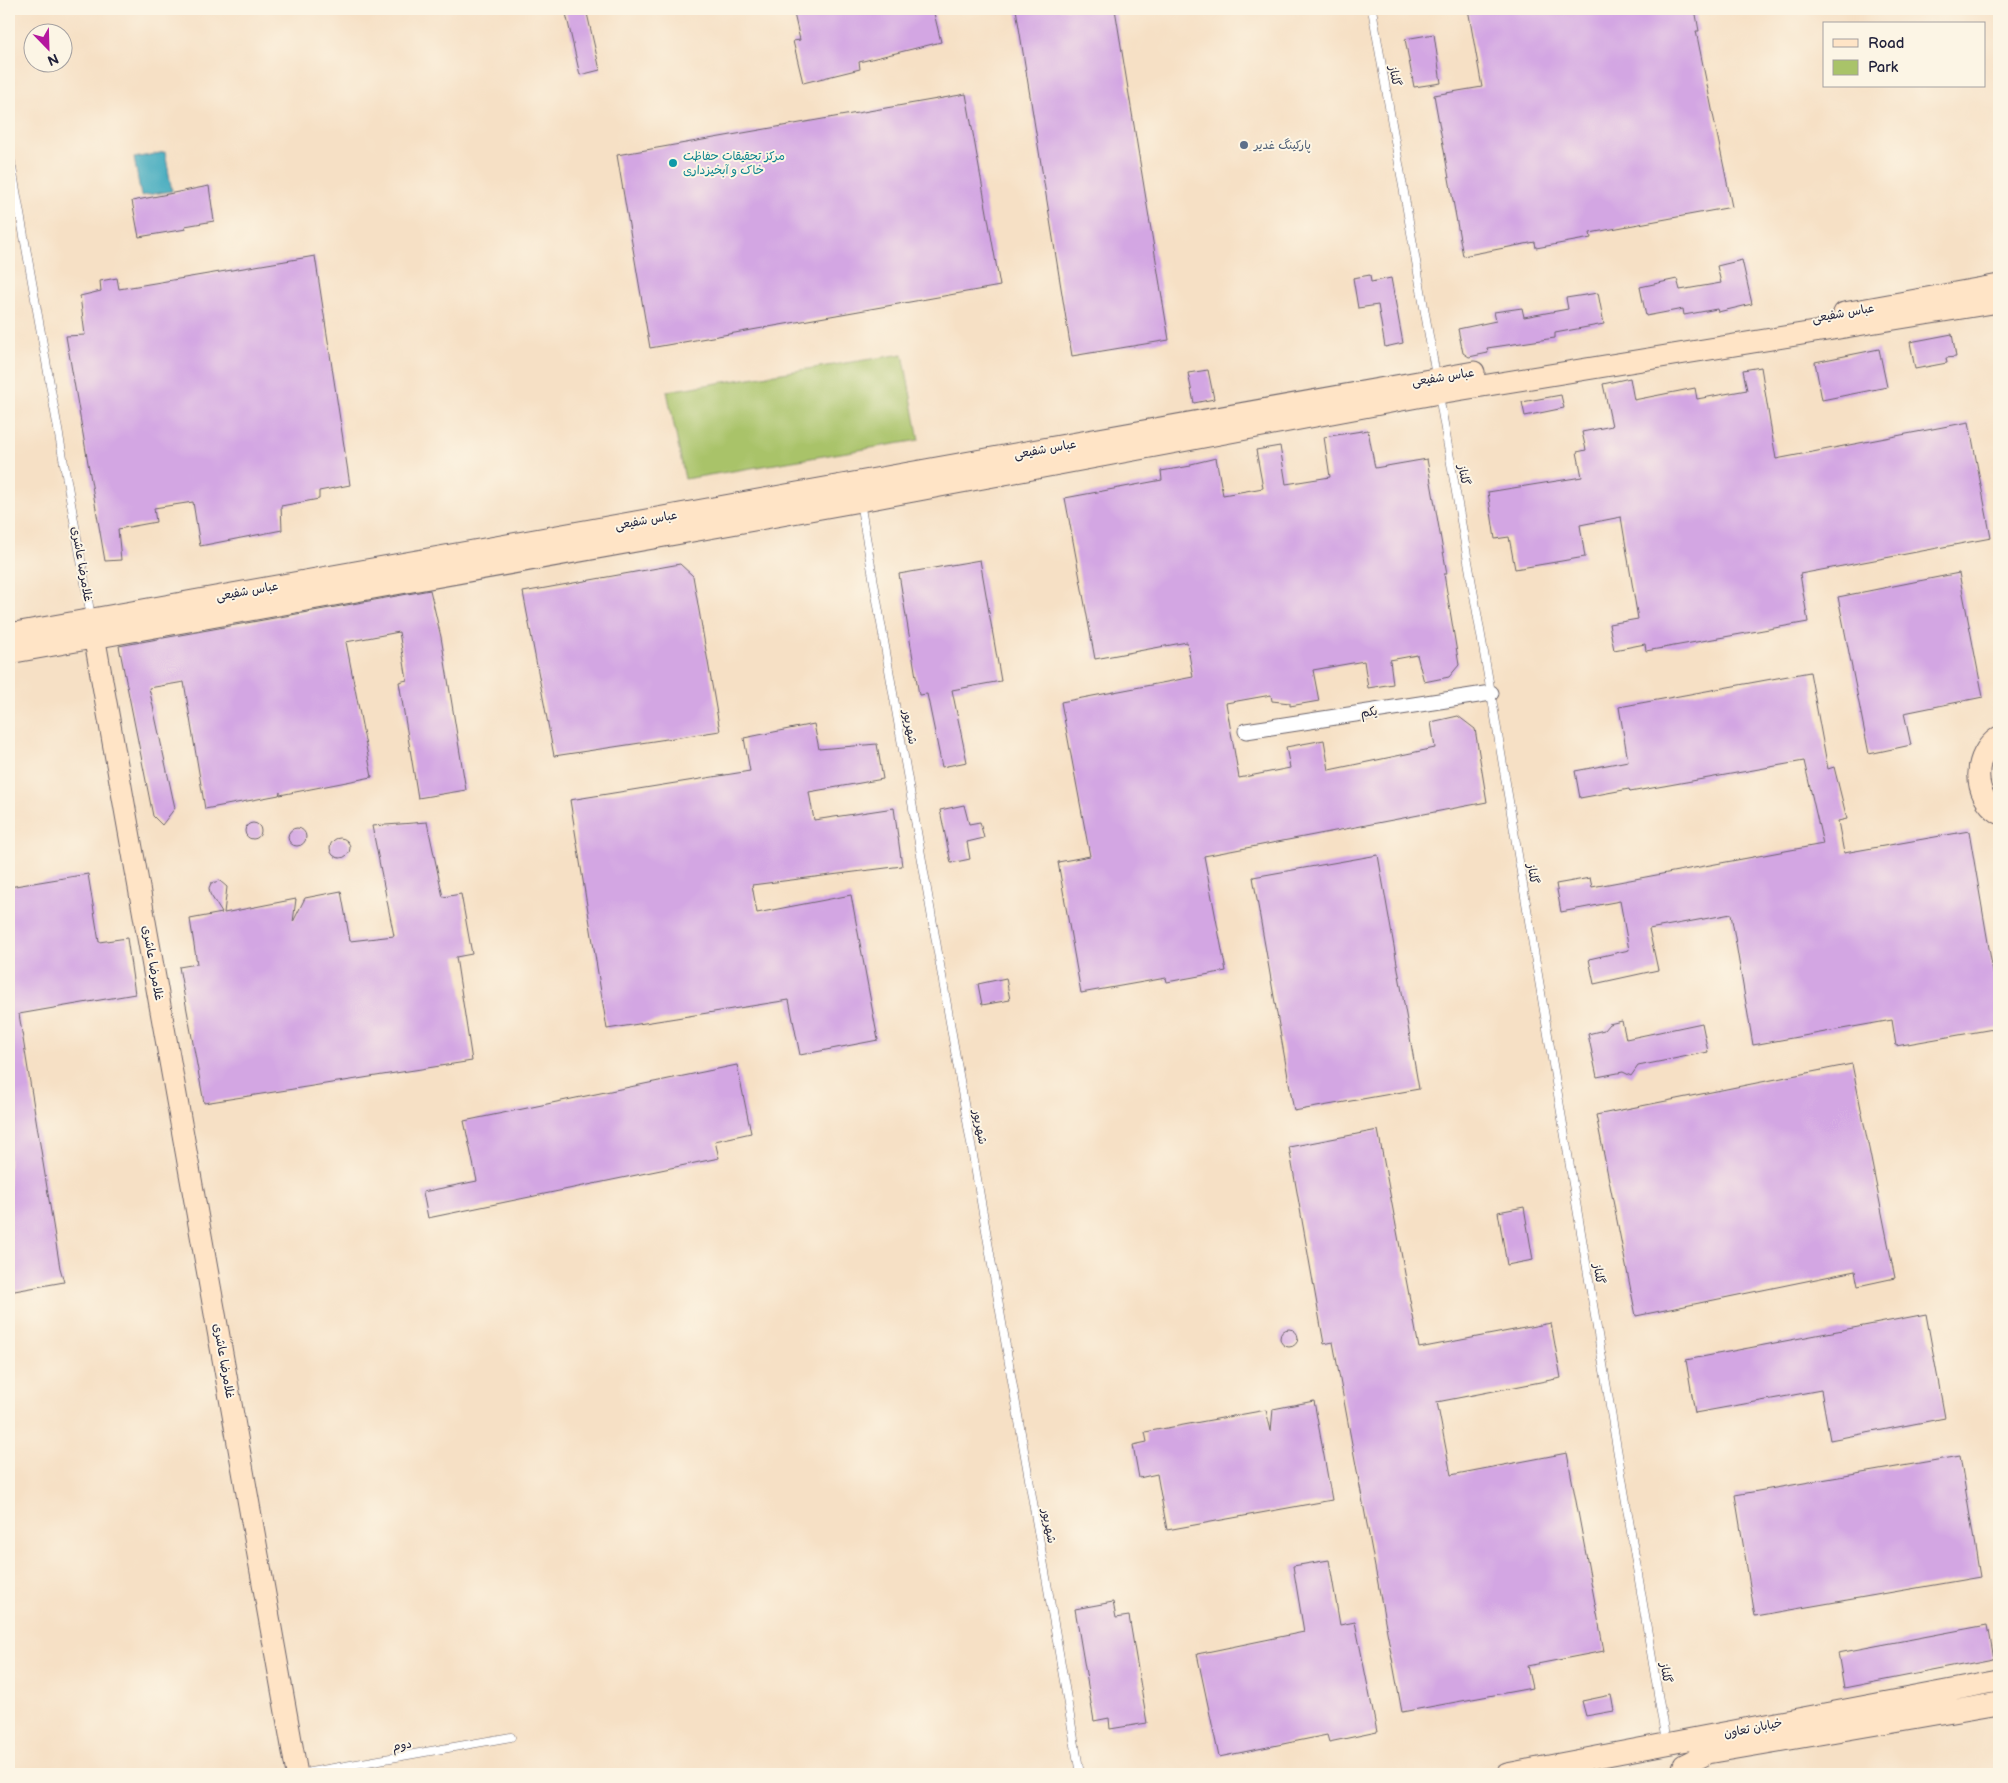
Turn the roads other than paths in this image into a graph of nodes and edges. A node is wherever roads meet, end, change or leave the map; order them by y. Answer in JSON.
{"nodes":[{"id":1,"x":1372,"y":9,"type":"edge"},
{"id":2,"x":9,"y":151,"type":"edge"},
{"id":3,"x":1999,"y":285,"type":"edge"},
{"id":4,"x":1999,"y":302,"type":"edge"},
{"id":5,"x":1437,"y":385,"type":"junction"},
{"id":6,"x":858,"y":492,"type":"junction"},
{"id":7,"x":93,"y":628,"type":"junction"},
{"id":8,"x":9,"y":634,"type":"edge"},
{"id":9,"x":9,"y":653,"type":"edge"},
{"id":10,"x":1491,"y":693,"type":"junction"},
{"id":11,"x":1246,"y":731,"type":"dead end"},
{"id":12,"x":1999,"y":737,"type":"edge"},
{"id":13,"x":1999,"y":813,"type":"edge"},
{"id":14,"x":1999,"y":1681,"type":"edge"},
{"id":15,"x":1999,"y":1703,"type":"edge"},
{"id":16,"x":511,"y":1737,"type":"dead end"},
{"id":17,"x":1666,"y":1744,"type":"junction"},
{"id":18,"x":297,"y":1774,"type":"edge"},
{"id":19,"x":1080,"y":1774,"type":"edge"},
{"id":20,"x":1507,"y":1774,"type":"edge"},
{"id":21,"x":1672,"y":1774,"type":"edge"},
{"id":22,"x":1680,"y":1774,"type":"edge"}],
"edges":[{"from":1,"to":5,"type":"lane","name":"گلناز"},
{"from":2,"to":7,"type":"lane","name":"غلامرضا عاشری"},
{"from":3,"to":5,"type":"main road","name":"عباس شفیعی"},
{"from":4,"to":5,"type":"main road","name":"عباس شفیعی"},
{"from":5,"to":6,"type":"main road","name":"عباس شفیعی"},
{"from":5,"to":10,"type":"lane","name":"گلناز"},
{"from":6,"to":7,"type":"main road","name":"عباس شفیعی"},
{"from":6,"to":19,"type":"lane","name":"شهریور"},
{"from":7,"to":8,"type":"main road"},
{"from":7,"to":9,"type":"main road"},
{"from":7,"to":18,"type":"main road","name":"غلامرضا عاشری"},
{"from":10,"to":11,"type":"street","name":"یکم"},
{"from":10,"to":17,"type":"lane","name":"گلناز"},
{"from":12,"to":13,"type":"main road"},
{"from":14,"to":17,"type":"main road","name":"خیابان تعاون"},
{"from":15,"to":22,"type":"main road","name":"خیابان تعاون"},
{"from":16,"to":18,"type":"lane","name":"دوم"},
{"from":17,"to":20,"type":"main road","name":"خیابان تعاون"},
{"from":17,"to":21,"type":"main road"}]}
